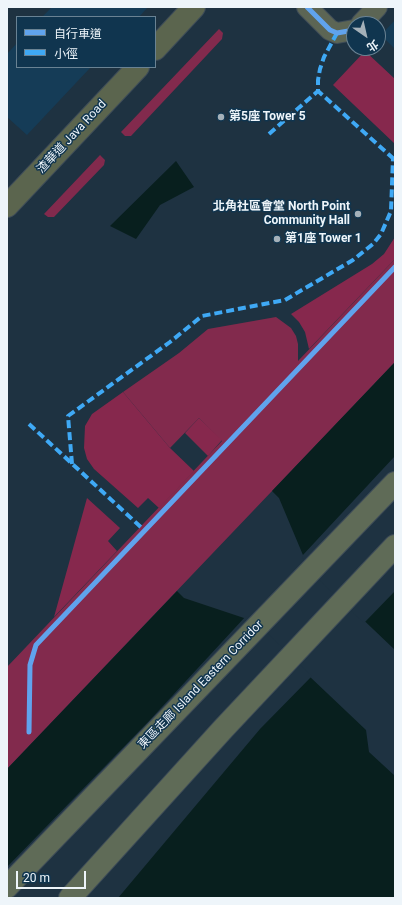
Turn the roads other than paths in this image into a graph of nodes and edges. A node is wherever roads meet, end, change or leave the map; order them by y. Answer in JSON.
{"nodes":[{"id":1,"x":194,"y":7,"type":"edge"},
{"id":2,"x":307,"y":7,"type":"edge"},
{"id":3,"x":377,"y":7,"type":"edge"},
{"id":4,"x":369,"y":16,"type":"edge"},
{"id":5,"x":346,"y":32,"type":"edge"},
{"id":6,"x":156,"y":48,"type":"edge"},
{"id":7,"x":137,"y":68,"type":"edge"},
{"id":8,"x":7,"y":206,"type":"edge"},
{"id":9,"x":395,"y":482,"type":"edge"},
{"id":10,"x":395,"y":546,"type":"edge"},
{"id":11,"x":7,"y":887,"type":"edge"},
{"id":12,"x":70,"y":898,"type":"edge"}],
"edges":[{"from":1,"to":6,"type":"main road"},
{"from":2,"to":5,"type":"street"},
{"from":3,"to":4,"type":"street"},
{"from":7,"to":8,"type":"main road","name":"渣華道 Java Road"},
{"from":9,"to":11,"type":"highway","name":"東區走廊 Island Eastern Corridor"},
{"from":10,"to":12,"type":"highway"}]}
